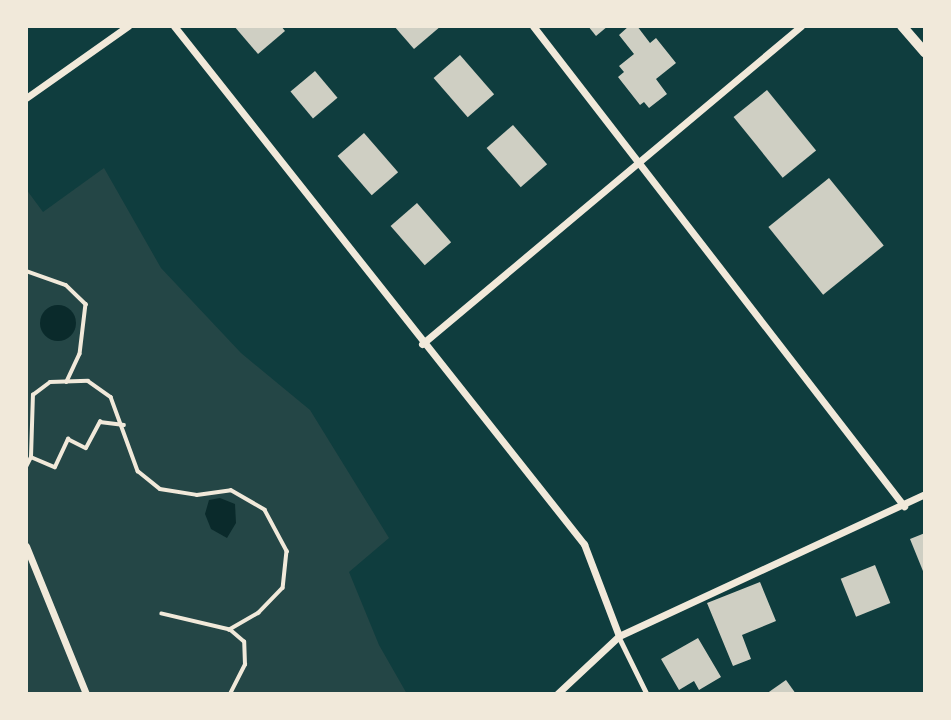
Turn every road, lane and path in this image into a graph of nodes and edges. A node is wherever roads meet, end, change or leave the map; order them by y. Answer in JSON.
{"nodes":[{"id":1,"x":128,"y":26,"type":"edge"},
{"id":2,"x":174,"y":26,"type":"edge"},
{"id":3,"x":533,"y":26,"type":"edge"},
{"id":4,"x":801,"y":26,"type":"edge"},
{"id":5,"x":902,"y":26,"type":"edge"},
{"id":6,"x":925,"y":52,"type":"edge"},
{"id":7,"x":26,"y":98,"type":"edge"},
{"id":8,"x":640,"y":163,"type":"junction"},
{"id":9,"x":26,"y":271,"type":"edge"},
{"id":10,"x":422,"y":344,"type":"junction"},
{"id":11,"x":67,"y":382,"type":"junction"},
{"id":12,"x":124,"y":425,"type":"junction"},
{"id":13,"x":31,"y":457,"type":"junction"},
{"id":14,"x":26,"y":467,"type":"edge"},
{"id":15,"x":925,"y":494,"type":"edge"},
{"id":16,"x":904,"y":506,"type":"junction"},
{"id":17,"x":26,"y":546,"type":"edge"},
{"id":18,"x":162,"y":614,"type":"dead end"},
{"id":19,"x":230,"y":630,"type":"junction"},
{"id":20,"x":619,"y":636,"type":"junction"},
{"id":21,"x":86,"y":694,"type":"edge"},
{"id":22,"x":230,"y":694,"type":"edge"},
{"id":23,"x":557,"y":694,"type":"edge"},
{"id":24,"x":647,"y":694,"type":"edge"}],
"edges":[{"from":1,"to":7,"type":"street"},
{"from":2,"to":10,"type":"street"},
{"from":3,"to":8,"type":"street"},
{"from":4,"to":8,"type":"street"},
{"from":5,"to":6,"type":"street"},
{"from":8,"to":10,"type":"street"},
{"from":8,"to":16,"type":"street"},
{"from":9,"to":11,"type":"path"},
{"from":10,"to":20,"type":"street"},
{"from":11,"to":12,"type":"path"},
{"from":11,"to":13,"type":"path"},
{"from":12,"to":13,"type":"path"},
{"from":12,"to":19,"type":"path"},
{"from":13,"to":14,"type":"path"},
{"from":15,"to":16,"type":"street"},
{"from":16,"to":20,"type":"street"},
{"from":17,"to":21,"type":"street"},
{"from":18,"to":19,"type":"path"},
{"from":19,"to":22,"type":"path"},
{"from":20,"to":23,"type":"street"},
{"from":20,"to":24,"type":"lane"}]}
